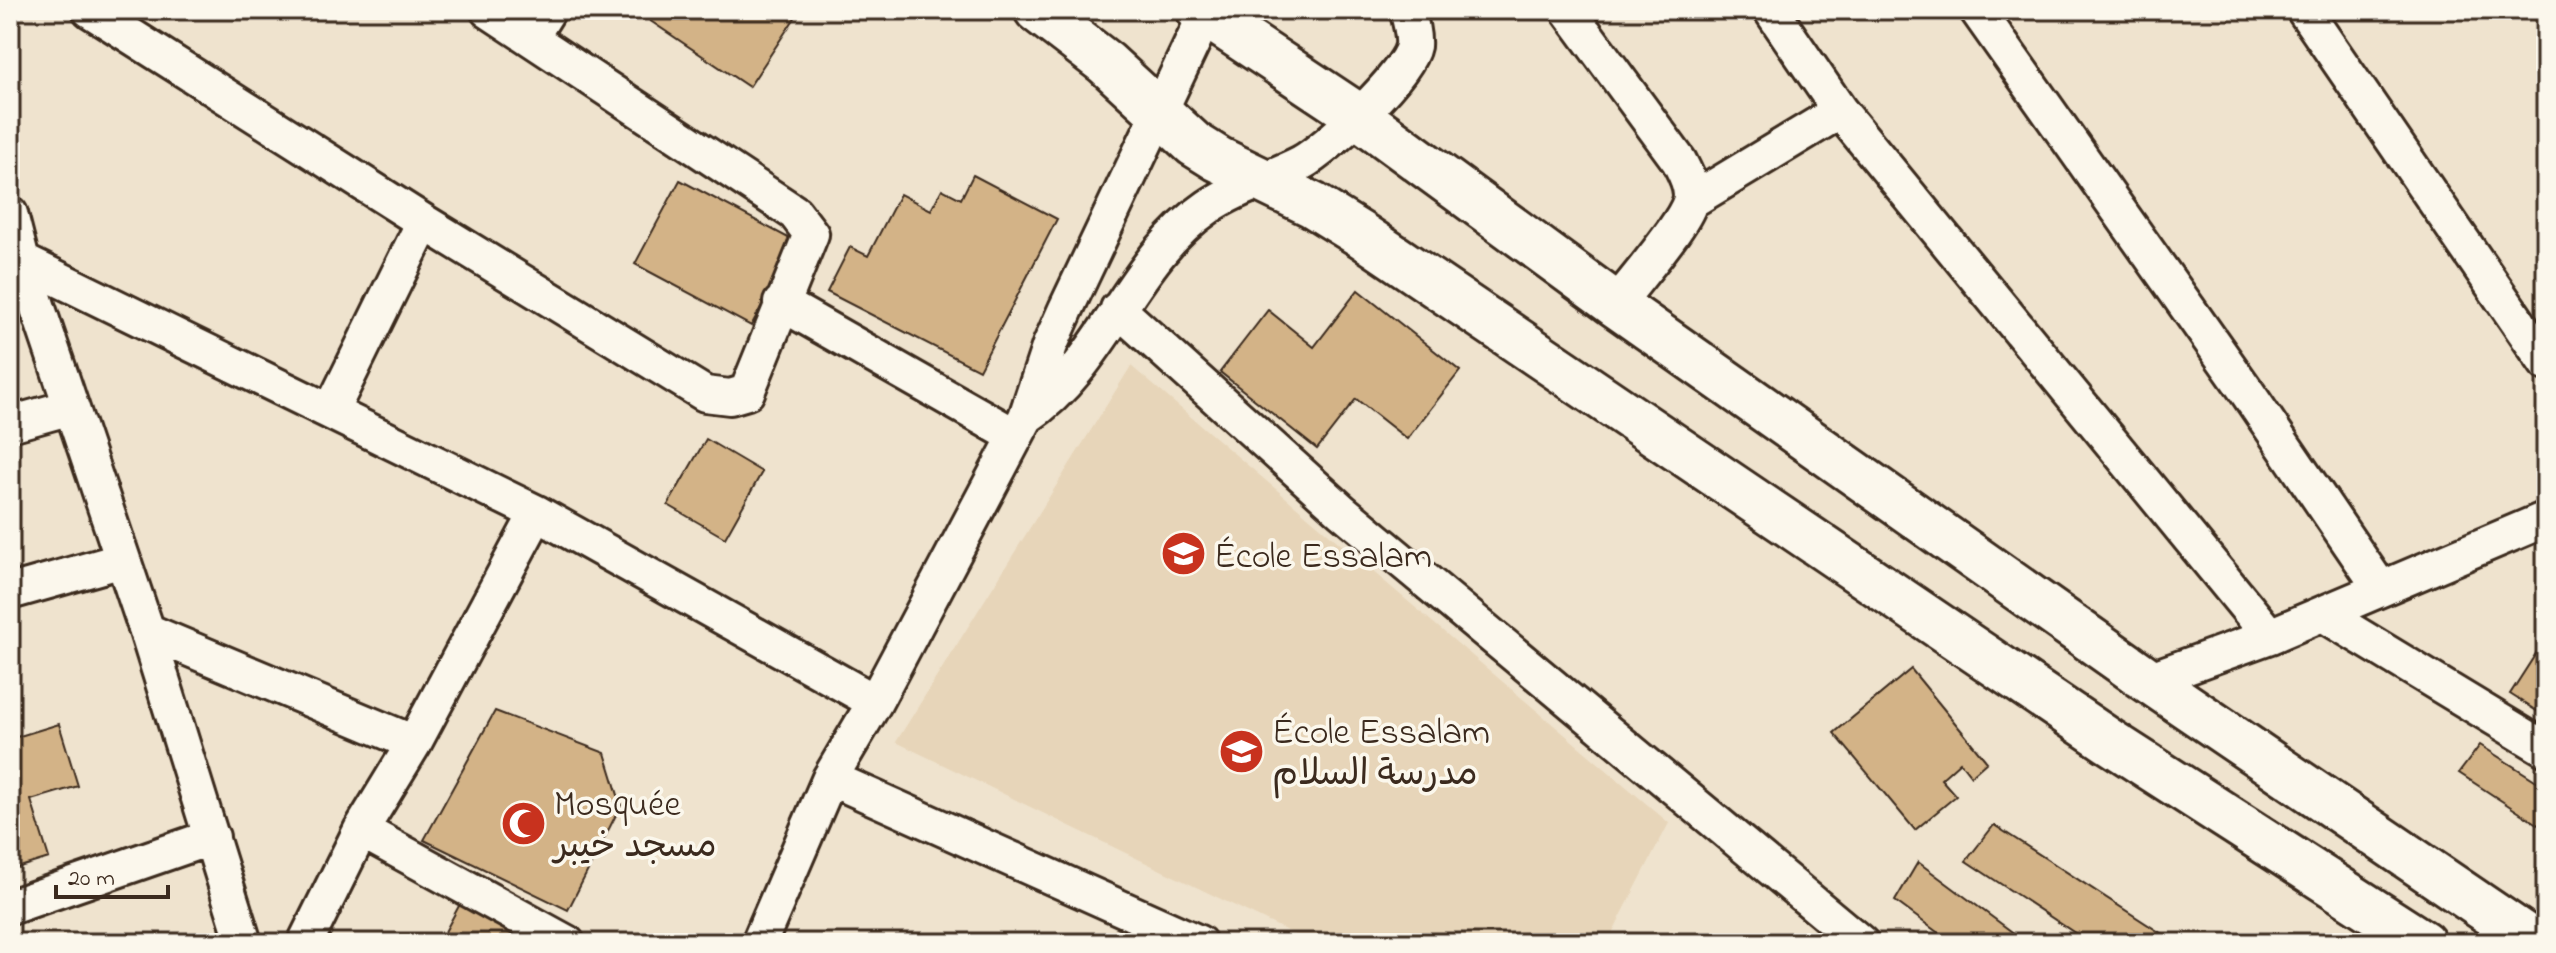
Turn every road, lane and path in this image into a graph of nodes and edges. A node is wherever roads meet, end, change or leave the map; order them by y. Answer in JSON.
{"nodes":[{"id":1,"x":90,"y":10,"type":"edge"},
{"id":2,"x":488,"y":10,"type":"edge"},
{"id":3,"x":1037,"y":10,"type":"edge"},
{"id":4,"x":1407,"y":10,"type":"edge"},
{"id":5,"x":1568,"y":10,"type":"edge"},
{"id":6,"x":1771,"y":10,"type":"edge"},
{"id":7,"x":1977,"y":10,"type":"edge"},
{"id":8,"x":2304,"y":10,"type":"edge"},
{"id":9,"x":1203,"y":12,"type":"edge"},
{"id":10,"x":540,"y":24,"type":"edge"},
{"id":11,"x":1840,"y":111,"type":"junction"},
{"id":12,"x":1159,"y":112,"type":"junction"},
{"id":13,"x":1357,"y":115,"type":"junction"},
{"id":14,"x":1262,"y":180,"type":"junction"},
{"id":15,"x":1691,"y":201,"type":"junction"},
{"id":16,"x":10,"y":214,"type":"edge"},
{"id":17,"x":424,"y":222,"type":"junction"},
{"id":18,"x":22,"y":261,"type":"junction"},
{"id":19,"x":781,"y":303,"type":"junction"},
{"id":20,"x":1616,"y":305,"type":"junction"},
{"id":21,"x":1118,"y":309,"type":"junction"},
{"id":22,"x":2546,"y":363,"type":"edge"},
{"id":23,"x":71,"y":407,"type":"junction"},
{"id":24,"x":331,"y":411,"type":"junction"},
{"id":25,"x":10,"y":424,"type":"edge"},
{"id":26,"x":1021,"y":427,"type":"junction"},
{"id":27,"x":537,"y":513,"type":"junction"},
{"id":28,"x":2546,"y":519,"type":"edge"},
{"id":29,"x":123,"y":560,"type":"junction"},
{"id":30,"x":2381,"y":589,"type":"junction"},
{"id":31,"x":10,"y":592,"type":"edge"},
{"id":32,"x":2323,"y":614,"type":"junction"},
{"id":33,"x":147,"y":631,"type":"junction"},
{"id":34,"x":2270,"y":636,"type":"junction"},
{"id":35,"x":2148,"y":680,"type":"junction"},
{"id":36,"x":875,"y":702,"type":"junction"},
{"id":37,"x":414,"y":743,"type":"junction"},
{"id":38,"x":2546,"y":749,"type":"edge"},
{"id":39,"x":830,"y":778,"type":"junction"},
{"id":40,"x":361,"y":830,"type":"junction"},
{"id":41,"x":212,"y":837,"type":"junction"},
{"id":42,"x":10,"y":907,"type":"edge"},
{"id":43,"x":244,"y":943,"type":"edge"},
{"id":44,"x":305,"y":943,"type":"edge"},
{"id":45,"x":567,"y":943,"type":"edge"},
{"id":46,"x":759,"y":943,"type":"edge"},
{"id":47,"x":1199,"y":943,"type":"edge"},
{"id":48,"x":1861,"y":943,"type":"edge"},
{"id":49,"x":2423,"y":943,"type":"edge"},
{"id":50,"x":2535,"y":943,"type":"edge"}],
"edges":[{"from":1,"to":17,"type":"street"},
{"from":2,"to":10,"type":"street"},
{"from":3,"to":12,"type":"street"},
{"from":4,"to":13,"type":"street"},
{"from":5,"to":15,"type":"street"},
{"from":6,"to":11,"type":"street"},
{"from":7,"to":30,"type":"street"},
{"from":8,"to":22,"type":"street"},
{"from":9,"to":12,"type":"street"},
{"from":9,"to":13,"type":"street"},
{"from":10,"to":19,"type":"street"},
{"from":11,"to":15,"type":"street"},
{"from":11,"to":34,"type":"street"},
{"from":12,"to":14,"type":"street"},
{"from":12,"to":26,"type":"street"},
{"from":13,"to":14,"type":"street"},
{"from":13,"to":20,"type":"street"},
{"from":14,"to":21,"type":"street"},
{"from":14,"to":49,"type":"street"},
{"from":15,"to":20,"type":"street"},
{"from":16,"to":18,"type":"street"},
{"from":17,"to":19,"type":"street"},
{"from":17,"to":24,"type":"street"},
{"from":18,"to":23,"type":"street"},
{"from":18,"to":24,"type":"street"},
{"from":19,"to":26,"type":"street"},
{"from":20,"to":35,"type":"street"},
{"from":21,"to":26,"type":"street"},
{"from":21,"to":48,"type":"street"},
{"from":23,"to":25,"type":"street"},
{"from":23,"to":29,"type":"street"},
{"from":24,"to":27,"type":"street"},
{"from":26,"to":36,"type":"street"},
{"from":27,"to":36,"type":"street"},
{"from":27,"to":37,"type":"street"},
{"from":28,"to":30,"type":"street"},
{"from":29,"to":31,"type":"street"},
{"from":29,"to":33,"type":"street"},
{"from":30,"to":32,"type":"street"},
{"from":32,"to":34,"type":"street"},
{"from":32,"to":38,"type":"street"},
{"from":33,"to":37,"type":"street"},
{"from":33,"to":41,"type":"street"},
{"from":34,"to":35,"type":"street"},
{"from":35,"to":50,"type":"street"},
{"from":36,"to":39,"type":"street"},
{"from":37,"to":40,"type":"street"},
{"from":39,"to":46,"type":"street"},
{"from":39,"to":47,"type":"street"},
{"from":40,"to":44,"type":"street"},
{"from":40,"to":45,"type":"street"},
{"from":41,"to":42,"type":"street"},
{"from":41,"to":43,"type":"street"}]}
